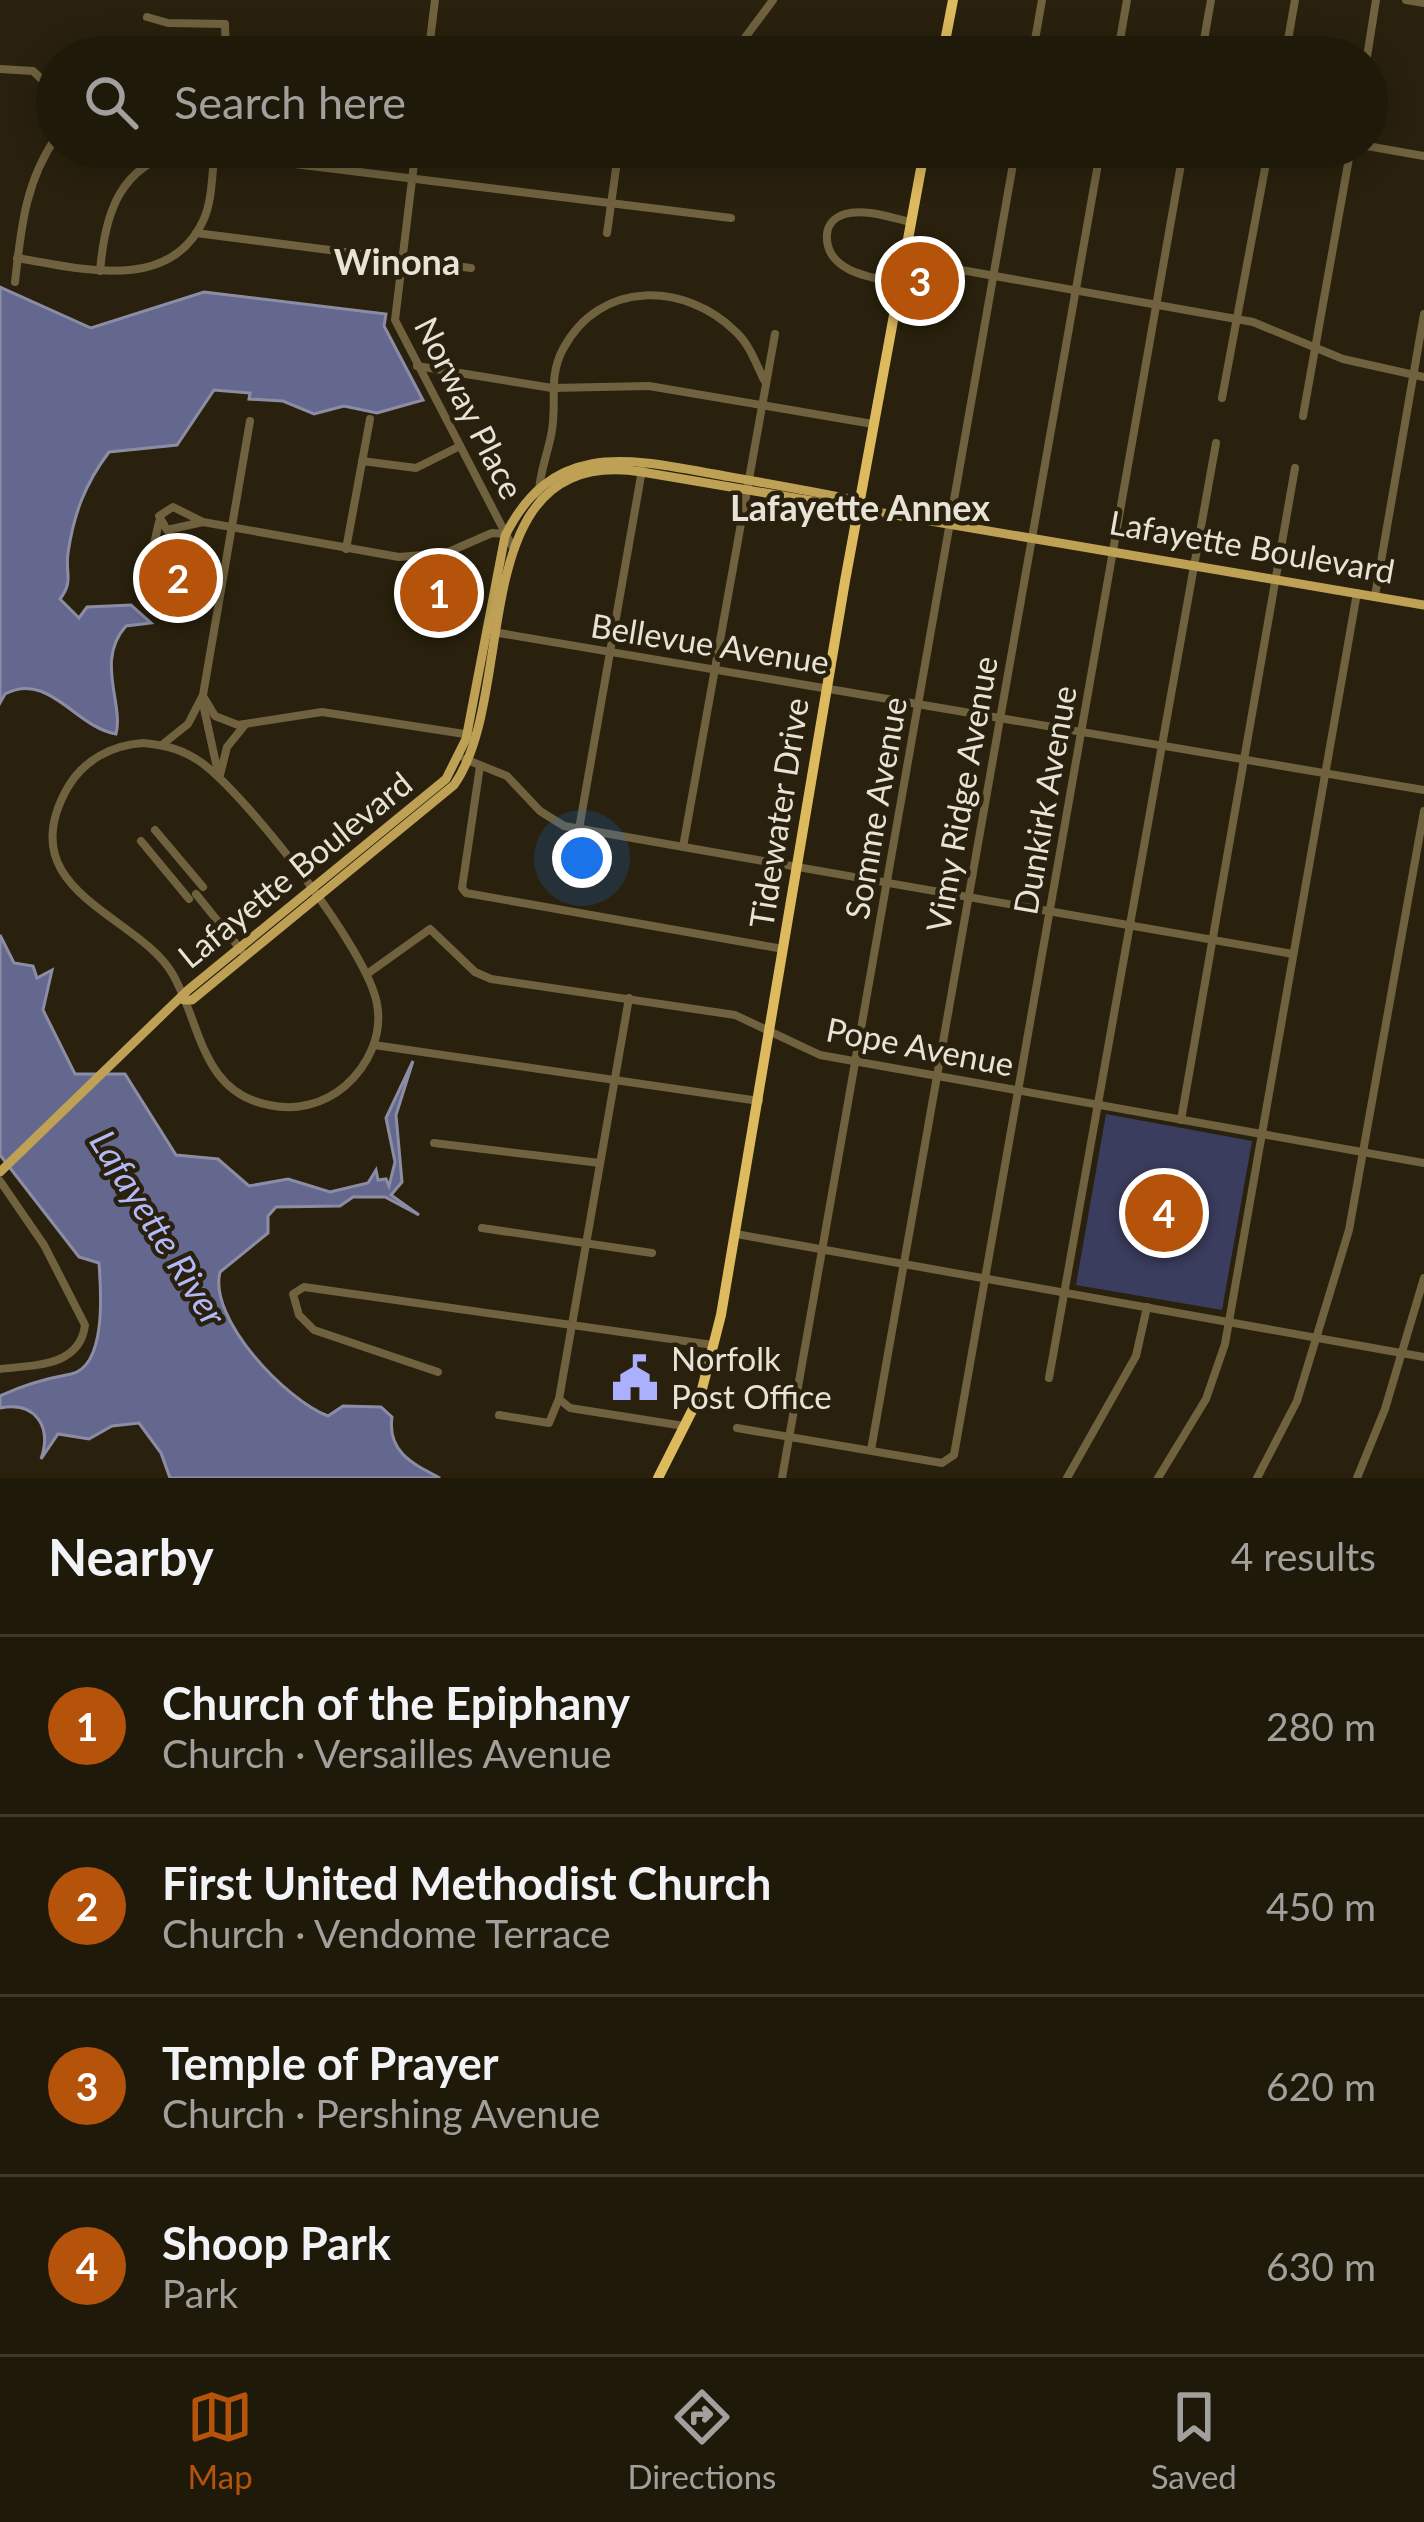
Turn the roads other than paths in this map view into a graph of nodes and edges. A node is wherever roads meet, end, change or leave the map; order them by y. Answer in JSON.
{"nodes":[{"id":1,"x":435,"y":0,"type":"edge"},
{"id":2,"x":773,"y":0,"type":"edge"},
{"id":3,"x":952,"y":0,"type":"edge"},
{"id":4,"x":1042,"y":0,"type":"edge"},
{"id":5,"x":1127,"y":0,"type":"edge"},
{"id":6,"x":1211,"y":0,"type":"edge"},
{"id":7,"x":1295,"y":0,"type":"edge"},
{"id":8,"x":1376,"y":0,"type":"edge"},
{"id":9,"x":1406,"y":0,"type":"edge"},
{"id":10,"x":1424,"y":3,"type":"edge"},
{"id":11,"x":147,"y":17,"type":"dead end"},
{"id":12,"x":227,"y":36,"type":"edge"},
{"id":13,"x":431,"y":36,"type":"edge"},
{"id":14,"x":746,"y":36,"type":"edge"},
{"id":15,"x":946,"y":36,"type":"edge"},
{"id":16,"x":1036,"y":36,"type":"edge"},
{"id":17,"x":1121,"y":36,"type":"edge"},
{"id":18,"x":1205,"y":36,"type":"edge"},
{"id":19,"x":1289,"y":36,"type":"edge"},
{"id":20,"x":1370,"y":36,"type":"edge"},
{"id":21,"x":0,"y":69,"type":"edge"},
{"id":22,"x":36,"y":74,"type":"edge"},
{"id":23,"x":1388,"y":150,"type":"edge"},
{"id":24,"x":1424,"y":156,"type":"edge"},
{"id":25,"x":40,"y":168,"type":"edge"},
{"id":26,"x":147,"y":168,"type":"edge"},
{"id":27,"x":212,"y":168,"type":"edge"},
{"id":28,"x":349,"y":168,"type":"edge"},
{"id":29,"x":413,"y":168,"type":"edge"},
{"id":30,"x":616,"y":168,"type":"edge"},
{"id":31,"x":921,"y":168,"type":"edge"},
{"id":32,"x":1012,"y":168,"type":"edge"},
{"id":33,"x":1097,"y":168,"type":"edge"},
{"id":34,"x":1180,"y":168,"type":"edge"},
{"id":35,"x":1265,"y":168,"type":"edge"},
{"id":36,"x":1347,"y":168,"type":"edge"},
{"id":37,"x":412,"y":177,"type":"junction"},
{"id":38,"x":611,"y":202,"type":"junction"},
{"id":39,"x":730,"y":218,"type":"dead end"},
{"id":40,"x":911,"y":222,"type":"junction"},
{"id":41,"x":196,"y":233,"type":"junction"},
{"id":42,"x":607,"y":233,"type":"dead end"},
{"id":43,"x":17,"y":259,"type":"junction"},
{"id":44,"x":403,"y":260,"type":"junction"},
{"id":45,"x":903,"y":260,"type":"junction"},
{"id":46,"x":471,"y":268,"type":"dead end"},
{"id":47,"x":100,"y":271,"type":"junction"},
{"id":48,"x":994,"y":277,"type":"junction"},
{"id":49,"x":15,"y":282,"type":"dead end"},
{"id":50,"x":899,"y":283,"type":"junction"},
{"id":51,"x":1074,"y":291,"type":"junction"},
{"id":52,"x":1156,"y":304,"type":"junction"},
{"id":53,"x":1424,"y":314,"type":"edge"},
{"id":54,"x":1237,"y":319,"type":"junction"},
{"id":55,"x":775,"y":334,"type":"dead end"},
{"id":56,"x":1316,"y":348,"type":"junction"},
{"id":57,"x":417,"y":365,"type":"junction"},
{"id":58,"x":1419,"y":376,"type":"edge"},
{"id":59,"x":764,"y":380,"type":"junction"},
{"id":60,"x":551,"y":388,"type":"junction"},
{"id":61,"x":1222,"y":398,"type":"dead end"},
{"id":62,"x":760,"y":405,"type":"junction"},
{"id":63,"x":1304,"y":416,"type":"dead end"},
{"id":64,"x":370,"y":419,"type":"dead end"},
{"id":65,"x":250,"y":421,"type":"dead end"},
{"id":66,"x":873,"y":424,"type":"junction"},
{"id":67,"x":1216,"y":443,"type":"dead end"},
{"id":68,"x":460,"y":446,"type":"junction"},
{"id":69,"x":362,"y":461,"type":"junction"},
{"id":70,"x":643,"y":466,"type":"junction"},
{"id":71,"x":1294,"y":468,"type":"dead end"},
{"id":72,"x":747,"y":485,"type":"junction"},
{"id":73,"x":540,"y":495,"type":"junction"},
{"id":74,"x":858,"y":506,"type":"junction"},
{"id":75,"x":159,"y":520,"type":"junction"},
{"id":76,"x":950,"y":521,"type":"junction"},
{"id":77,"x":203,"y":522,"type":"junction"},
{"id":78,"x":231,"y":529,"type":"junction"},
{"id":79,"x":506,"y":534,"type":"junction"},
{"id":80,"x":1033,"y":535,"type":"junction"},
{"id":81,"x":512,"y":546,"type":"junction"},
{"id":82,"x":346,"y":549,"type":"junction"},
{"id":83,"x":1113,"y":549,"type":"junction"},
{"id":84,"x":150,"y":562,"type":"dead end"},
{"id":85,"x":1195,"y":563,"type":"junction"},
{"id":86,"x":1276,"y":578,"type":"junction"},
{"id":87,"x":1357,"y":593,"type":"junction"},
{"id":88,"x":1375,"y":596,"type":"junction"},
{"id":89,"x":1424,"y":605,"type":"edge"},
{"id":90,"x":491,"y":632,"type":"junction"},
{"id":91,"x":610,"y":653,"type":"junction"},
{"id":92,"x":715,"y":671,"type":"junction"},
{"id":93,"x":826,"y":688,"type":"junction"},
{"id":94,"x":202,"y":695,"type":"junction"},
{"id":95,"x":919,"y":701,"type":"junction"},
{"id":96,"x":1000,"y":715,"type":"junction"},
{"id":97,"x":245,"y":725,"type":"junction"},
{"id":98,"x":1082,"y":730,"type":"junction"},
{"id":99,"x":472,"y":735,"type":"junction"},
{"id":100,"x":1163,"y":744,"type":"junction"},
{"id":101,"x":161,"y":745,"type":"junction"},
{"id":102,"x":1244,"y":759,"type":"junction"},
{"id":103,"x":470,"y":761,"type":"junction"},
{"id":104,"x":1325,"y":773,"type":"junction"},
{"id":105,"x":220,"y":778,"type":"junction"},
{"id":106,"x":1424,"y":790,"type":"edge"},
{"id":107,"x":1424,"y":811,"type":"edge"},
{"id":108,"x":579,"y":829,"type":"junction"},
{"id":109,"x":155,"y":830,"type":"dead end"},
{"id":110,"x":1422,"y":833,"type":"edge"},
{"id":111,"x":141,"y":842,"type":"dead end"},
{"id":112,"x":683,"y":847,"type":"junction"},
{"id":113,"x":798,"y":867,"type":"junction"},
{"id":114,"x":887,"y":882,"type":"junction"},
{"id":115,"x":196,"y":893,"type":"junction"},
{"id":116,"x":317,"y":893,"type":"junction"},
{"id":117,"x":969,"y":897,"type":"junction"},
{"id":118,"x":1050,"y":911,"type":"junction"},
{"id":119,"x":1131,"y":925,"type":"junction"},
{"id":120,"x":1212,"y":939,"type":"junction"},
{"id":121,"x":784,"y":950,"type":"junction"},
{"id":122,"x":242,"y":952,"type":"junction"},
{"id":123,"x":1293,"y":954,"type":"junction"},
{"id":124,"x":367,"y":974,"type":"junction"},
{"id":125,"x":629,"y":998,"type":"junction"},
{"id":126,"x":184,"y":1000,"type":"junction"},
{"id":127,"x":772,"y":1029,"type":"junction"},
{"id":128,"x":374,"y":1045,"type":"junction"},
{"id":129,"x":856,"y":1061,"type":"junction"},
{"id":130,"x":937,"y":1076,"type":"junction"},
{"id":131,"x":614,"y":1080,"type":"junction"},
{"id":132,"x":1019,"y":1090,"type":"junction"},
{"id":133,"x":760,"y":1102,"type":"junction"},
{"id":134,"x":1099,"y":1105,"type":"junction"},
{"id":135,"x":1181,"y":1120,"type":"junction"},
{"id":136,"x":1262,"y":1134,"type":"junction"},
{"id":137,"x":434,"y":1143,"type":"dead end"},
{"id":138,"x":1364,"y":1153,"type":"junction"},
{"id":139,"x":600,"y":1163,"type":"junction"},
{"id":140,"x":1424,"y":1163,"type":"edge"},
{"id":141,"x":2,"y":1174,"type":"edge"},
{"id":142,"x":482,"y":1228,"type":"dead end"},
{"id":143,"x":736,"y":1234,"type":"junction"},
{"id":144,"x":585,"y":1243,"type":"junction"},
{"id":145,"x":822,"y":1250,"type":"junction"},
{"id":146,"x":652,"y":1253,"type":"dead end"},
{"id":147,"x":904,"y":1264,"type":"junction"},
{"id":148,"x":985,"y":1278,"type":"junction"},
{"id":149,"x":1424,"y":1279,"type":"edge"},
{"id":150,"x":1066,"y":1292,"type":"junction"},
{"id":151,"x":1147,"y":1307,"type":"junction"},
{"id":152,"x":1229,"y":1322,"type":"junction"},
{"id":153,"x":571,"y":1325,"type":"junction"},
{"id":154,"x":1317,"y":1337,"type":"junction"},
{"id":155,"x":714,"y":1346,"type":"junction"},
{"id":156,"x":1403,"y":1352,"type":"junction"},
{"id":157,"x":1424,"y":1357,"type":"edge"},
{"id":158,"x":0,"y":1368,"type":"edge"},
{"id":159,"x":438,"y":1372,"type":"dead end"},
{"id":160,"x":1049,"y":1378,"type":"dead end"},
{"id":161,"x":559,"y":1399,"type":"junction"},
{"id":162,"x":499,"y":1415,"type":"dead end"},
{"id":163,"x":686,"y":1426,"type":"junction"},
{"id":164,"x":737,"y":1427,"type":"dead end"},
{"id":165,"x":789,"y":1436,"type":"junction"},
{"id":166,"x":871,"y":1450,"type":"junction"},
{"id":167,"x":658,"y":1478,"type":"edge"},
{"id":168,"x":782,"y":1478,"type":"edge"},
{"id":169,"x":1066,"y":1478,"type":"edge"},
{"id":170,"x":1158,"y":1478,"type":"edge"},
{"id":171,"x":1257,"y":1478,"type":"edge"},
{"id":172,"x":1357,"y":1478,"type":"edge"}],
"edges":[{"from":1,"to":13,"type":"street"},
{"from":2,"to":14,"type":"street"},
{"from":3,"to":15,"type":"highway"},
{"from":4,"to":16,"type":"street"},
{"from":5,"to":17,"type":"street"},
{"from":6,"to":18,"type":"street"},
{"from":7,"to":19,"type":"street"},
{"from":8,"to":20,"type":"street"},
{"from":9,"to":10,"type":"street"},
{"from":11,"to":12,"type":"street"},
{"from":21,"to":22,"type":"street"},
{"from":23,"to":24,"type":"street"},
{"from":25,"to":43,"type":"street"},
{"from":26,"to":47,"type":"street"},
{"from":27,"to":41,"type":"street"},
{"from":28,"to":37,"type":"street"},
{"from":29,"to":37,"type":"street","name":"Norway Place"},
{"from":30,"to":38,"type":"street"},
{"from":31,"to":40,"type":"highway","name":"Tidewater Drive"},
{"from":32,"to":48,"type":"street","name":"Somme Avenue"},
{"from":33,"to":51,"type":"street","name":"Vimy Ridge Avenue"},
{"from":34,"to":52,"type":"street","name":"Dunkirk Avenue"},
{"from":35,"to":54,"type":"street"},
{"from":36,"to":56,"type":"street"},
{"from":37,"to":38,"type":"street"},
{"from":37,"to":44,"type":"street","name":"Norway Place"},
{"from":38,"to":39,"type":"street"},
{"from":38,"to":42,"type":"street"},
{"from":40,"to":45,"type":"highway","name":"Tidewater Drive"},
{"from":40,"to":50,"type":"street"},
{"from":41,"to":44,"type":"street"},
{"from":41,"to":47,"type":"street"},
{"from":43,"to":47,"type":"street"},
{"from":43,"to":49,"type":"street"},
{"from":44,"to":46,"type":"street"},
{"from":44,"to":57,"type":"street","name":"Norway Place"},
{"from":45,"to":48,"type":"street"},
{"from":45,"to":50,"type":"highway","name":"Tidewater Drive"},
{"from":48,"to":51,"type":"street"},
{"from":48,"to":76,"type":"street","name":"Somme Avenue"},
{"from":50,"to":66,"type":"highway","name":"Tidewater Drive"},
{"from":51,"to":52,"type":"street"},
{"from":51,"to":80,"type":"street","name":"Vimy Ridge Avenue"},
{"from":52,"to":54,"type":"street"},
{"from":52,"to":83,"type":"street","name":"Dunkirk Avenue"},
{"from":53,"to":58,"type":"street"},
{"from":54,"to":56,"type":"street"},
{"from":54,"to":61,"type":"street"},
{"from":55,"to":59,"type":"street"},
{"from":56,"to":58,"type":"street"},
{"from":56,"to":63,"type":"street"},
{"from":57,"to":60,"type":"street"},
{"from":57,"to":68,"type":"street","name":"Norway Place"},
{"from":58,"to":88,"type":"street"},
{"from":59,"to":60,"type":"street"},
{"from":59,"to":62,"type":"street"},
{"from":60,"to":62,"type":"street"},
{"from":60,"to":73,"type":"street"},
{"from":62,"to":66,"type":"street"},
{"from":62,"to":72,"type":"street"},
{"from":64,"to":69,"type":"street"},
{"from":65,"to":78,"type":"street"},
{"from":66,"to":74,"type":"highway","name":"Tidewater Drive"},
{"from":67,"to":85,"type":"street"},
{"from":68,"to":69,"type":"street"},
{"from":68,"to":79,"type":"street","name":"Norway Place"},
{"from":69,"to":82,"type":"street"},
{"from":70,"to":72,"type":"main road","name":"Lafayette Boulevard"},
{"from":70,"to":73,"type":"main road","name":"Lafayette Boulevard"},
{"from":70,"to":91,"type":"street"},
{"from":71,"to":86,"type":"street"},
{"from":72,"to":74,"type":"main road","name":"Lafayette Boulevard"},
{"from":72,"to":92,"type":"street"},
{"from":73,"to":79,"type":"main road","name":"Lafayette Boulevard"},
{"from":73,"to":81,"type":"main road","name":"Lafayette Boulevard"},
{"from":74,"to":76,"type":"main road","name":"Lafayette Boulevard"},
{"from":74,"to":93,"type":"highway","name":"Tidewater Drive"},
{"from":75,"to":77,"type":"street"},
{"from":75,"to":77,"type":"street"},
{"from":75,"to":84,"type":"street"},
{"from":76,"to":80,"type":"main road","name":"Lafayette Boulevard"},
{"from":76,"to":95,"type":"street","name":"Somme Avenue"},
{"from":77,"to":78,"type":"street"},
{"from":78,"to":82,"type":"street"},
{"from":78,"to":94,"type":"street"},
{"from":79,"to":81,"type":"street","name":"Norway Place"},
{"from":79,"to":82,"type":"street"},
{"from":79,"to":90,"type":"main road","name":"Lafayette Boulevard"},
{"from":80,"to":83,"type":"main road","name":"Lafayette Boulevard"},
{"from":80,"to":96,"type":"street","name":"Vimy Ridge Avenue"},
{"from":81,"to":90,"type":"main road","name":"Lafayette Boulevard"},
{"from":83,"to":85,"type":"main road","name":"Lafayette Boulevard"},
{"from":83,"to":98,"type":"street","name":"Dunkirk Avenue"},
{"from":85,"to":86,"type":"main road","name":"Lafayette Boulevard"},
{"from":85,"to":100,"type":"street"},
{"from":86,"to":87,"type":"main road","name":"Lafayette Boulevard"},
{"from":86,"to":102,"type":"street"},
{"from":87,"to":88,"type":"main road","name":"Lafayette Boulevard"},
{"from":87,"to":104,"type":"street"},
{"from":88,"to":89,"type":"main road","name":"Lafayette Boulevard"},
{"from":90,"to":91,"type":"street","name":"Bellevue Avenue"},
{"from":90,"to":99,"type":"main road","name":"Lafayette Boulevard"},
{"from":91,"to":92,"type":"street","name":"Bellevue Avenue"},
{"from":91,"to":108,"type":"street"},
{"from":92,"to":93,"type":"street","name":"Bellevue Avenue"},
{"from":92,"to":112,"type":"street"},
{"from":93,"to":95,"type":"street","name":"Bellevue Avenue"},
{"from":93,"to":113,"type":"highway","name":"Tidewater Drive"},
{"from":94,"to":97,"type":"street"},
{"from":94,"to":101,"type":"street"},
{"from":94,"to":105,"type":"street"},
{"from":95,"to":96,"type":"street","name":"Bellevue Avenue"},
{"from":95,"to":114,"type":"street","name":"Somme Avenue"},
{"from":96,"to":98,"type":"street","name":"Bellevue Avenue"},
{"from":96,"to":117,"type":"street","name":"Vimy Ridge Avenue"},
{"from":97,"to":99,"type":"street"},
{"from":97,"to":105,"type":"street"},
{"from":98,"to":100,"type":"street","name":"Bellevue Avenue"},
{"from":98,"to":118,"type":"street","name":"Dunkirk Avenue"},
{"from":99,"to":103,"type":"main road","name":"Lafayette Boulevard"},
{"from":100,"to":102,"type":"street","name":"Bellevue Avenue"},
{"from":100,"to":119,"type":"street"},
{"from":101,"to":105,"type":"street"},
{"from":101,"to":126,"type":"street"},
{"from":102,"to":104,"type":"street","name":"Bellevue Avenue"},
{"from":102,"to":120,"type":"street"},
{"from":103,"to":108,"type":"street"},
{"from":103,"to":116,"type":"main road","name":"Lafayette Boulevard"},
{"from":103,"to":121,"type":"street"},
{"from":104,"to":106,"type":"street","name":"Bellevue Avenue"},
{"from":104,"to":123,"type":"street"},
{"from":105,"to":116,"type":"street"},
{"from":107,"to":110,"type":"street"},
{"from":108,"to":112,"type":"street"},
{"from":109,"to":115,"type":"street"},
{"from":110,"to":138,"type":"street"},
{"from":111,"to":115,"type":"street"},
{"from":112,"to":113,"type":"street"},
{"from":113,"to":114,"type":"street"},
{"from":113,"to":121,"type":"highway","name":"Tidewater Drive"},
{"from":114,"to":117,"type":"street"},
{"from":114,"to":129,"type":"street","name":"Somme Avenue"},
{"from":115,"to":122,"type":"street"},
{"from":116,"to":122,"type":"main road","name":"Lafayette Boulevard"},
{"from":116,"to":124,"type":"street"},
{"from":117,"to":118,"type":"street"},
{"from":117,"to":130,"type":"street","name":"Vimy Ridge Avenue"},
{"from":118,"to":119,"type":"street"},
{"from":118,"to":132,"type":"street","name":"Dunkirk Avenue"},
{"from":119,"to":120,"type":"street"},
{"from":119,"to":134,"type":"street"},
{"from":120,"to":123,"type":"street"},
{"from":120,"to":135,"type":"street"},
{"from":121,"to":127,"type":"highway","name":"Tidewater Drive"},
{"from":122,"to":126,"type":"main road","name":"Lafayette Boulevard"},
{"from":123,"to":136,"type":"street"},
{"from":124,"to":125,"type":"street","name":"Pope Avenue"},
{"from":124,"to":128,"type":"street"},
{"from":125,"to":127,"type":"street","name":"Pope Avenue"},
{"from":125,"to":131,"type":"street"},
{"from":126,"to":128,"type":"street"},
{"from":126,"to":141,"type":"main road","name":"Lafayette Boulevard"},
{"from":127,"to":129,"type":"street","name":"Pope Avenue"},
{"from":127,"to":133,"type":"highway","name":"Tidewater Drive"},
{"from":128,"to":131,"type":"street"},
{"from":129,"to":130,"type":"street","name":"Pope Avenue"},
{"from":129,"to":145,"type":"street","name":"Somme Avenue"},
{"from":130,"to":132,"type":"street","name":"Pope Avenue"},
{"from":130,"to":147,"type":"street","name":"Vimy Ridge Avenue"},
{"from":131,"to":133,"type":"street"},
{"from":131,"to":139,"type":"street"},
{"from":132,"to":134,"type":"street","name":"Pope Avenue"},
{"from":132,"to":148,"type":"street","name":"Dunkirk Avenue"},
{"from":133,"to":143,"type":"highway","name":"Tidewater Drive"},
{"from":134,"to":135,"type":"street","name":"Pope Avenue"},
{"from":134,"to":150,"type":"street"},
{"from":135,"to":136,"type":"street","name":"Pope Avenue"},
{"from":136,"to":138,"type":"street","name":"Pope Avenue"},
{"from":136,"to":152,"type":"street"},
{"from":137,"to":139,"type":"street"},
{"from":138,"to":140,"type":"street","name":"Pope Avenue"},
{"from":138,"to":154,"type":"street"},
{"from":139,"to":144,"type":"street"},
{"from":141,"to":158,"type":"street"},
{"from":142,"to":144,"type":"street"},
{"from":143,"to":145,"type":"street"},
{"from":143,"to":155,"type":"highway","name":"Tidewater Drive"},
{"from":144,"to":146,"type":"street"},
{"from":144,"to":153,"type":"street"},
{"from":145,"to":147,"type":"street"},
{"from":145,"to":165,"type":"street","name":"Somme Avenue"},
{"from":147,"to":148,"type":"street"},
{"from":147,"to":166,"type":"street","name":"Vimy Ridge Avenue"},
{"from":148,"to":150,"type":"street"},
{"from":148,"to":166,"type":"street","name":"Dunkirk Avenue"},
{"from":149,"to":156,"type":"street"},
{"from":150,"to":151,"type":"street"},
{"from":150,"to":160,"type":"street"},
{"from":151,"to":152,"type":"street"},
{"from":151,"to":169,"type":"street"},
{"from":152,"to":154,"type":"street"},
{"from":152,"to":170,"type":"street"},
{"from":153,"to":155,"type":"street"},
{"from":153,"to":159,"type":"street"},
{"from":153,"to":161,"type":"street"},
{"from":154,"to":156,"type":"street"},
{"from":154,"to":171,"type":"street"},
{"from":155,"to":163,"type":"highway","name":"Tidewater Drive"},
{"from":156,"to":157,"type":"street"},
{"from":156,"to":172,"type":"street"},
{"from":161,"to":162,"type":"street"},
{"from":161,"to":163,"type":"street"},
{"from":163,"to":167,"type":"highway","name":"Tidewater Drive"},
{"from":164,"to":165,"type":"street"},
{"from":165,"to":166,"type":"street"},
{"from":165,"to":168,"type":"street","name":"Somme Avenue"}]}
